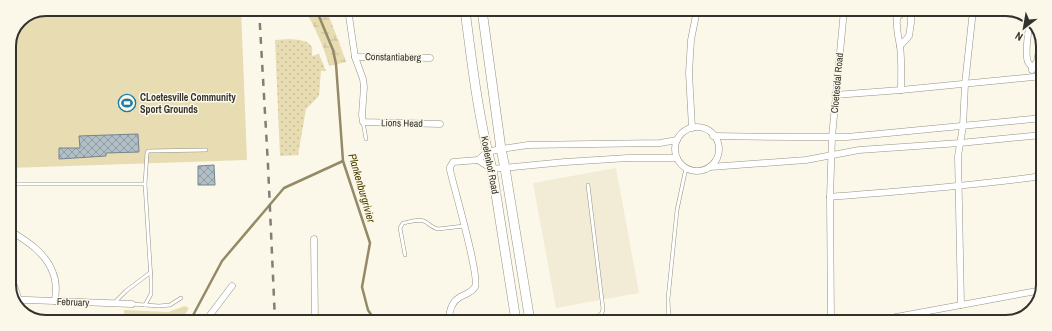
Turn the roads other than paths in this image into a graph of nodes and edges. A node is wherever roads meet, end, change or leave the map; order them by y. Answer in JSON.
{"nodes":[{"id":1,"x":349,"y":16,"type":"edge"},
{"id":2,"x":465,"y":16,"type":"edge"},
{"id":3,"x":483,"y":16,"type":"edge"},
{"id":4,"x":696,"y":16,"type":"edge"},
{"id":5,"x":843,"y":16,"type":"edge"},
{"id":6,"x":899,"y":16,"type":"edge"},
{"id":7,"x":911,"y":16,"type":"edge"},
{"id":8,"x":972,"y":16,"type":"edge"},
{"id":9,"x":1029,"y":27,"type":"edge"},
{"id":10,"x":900,"y":46,"type":"junction"},
{"id":11,"x":355,"y":56,"type":"junction"},
{"id":12,"x":430,"y":58,"type":"dead end"},
{"id":13,"x":1036,"y":63,"type":"edge"},
{"id":14,"x":1032,"y":67,"type":"junction"},
{"id":15,"x":1031,"y":77,"type":"junction"},
{"id":16,"x":1036,"y":77,"type":"edge"},
{"id":17,"x":965,"y":84,"type":"junction"},
{"id":18,"x":901,"y":90,"type":"junction"},
{"id":19,"x":835,"y":96,"type":"junction"},
{"id":20,"x":1036,"y":119,"type":"edge"},
{"id":21,"x":363,"y":122,"type":"junction"},
{"id":22,"x":440,"y":124,"type":"dead end"},
{"id":23,"x":963,"y":126,"type":"junction"},
{"id":24,"x":692,"y":128,"type":"junction"},
{"id":25,"x":713,"y":136,"type":"junction"},
{"id":26,"x":1036,"y":136,"type":"edge"},
{"id":27,"x":832,"y":137,"type":"junction"},
{"id":28,"x":366,"y":139,"type":"dead end"},
{"id":29,"x":677,"y":140,"type":"junction"},
{"id":30,"x":960,"y":142,"type":"junction"},
{"id":31,"x":501,"y":148,"type":"junction"},
{"id":32,"x":206,"y":150,"type":"dead end"},
{"id":33,"x":487,"y":152,"type":"junction"},
{"id":34,"x":831,"y":155,"type":"junction"},
{"id":35,"x":677,"y":158,"type":"junction"},
{"id":36,"x":478,"y":160,"type":"junction"},
{"id":37,"x":710,"y":167,"type":"junction"},
{"id":38,"x":505,"y":168,"type":"junction"},
{"id":39,"x":686,"y":168,"type":"junction"},
{"id":40,"x":492,"y":169,"type":"junction"},
{"id":41,"x":1036,"y":177,"type":"edge"},
{"id":42,"x":16,"y":184,"type":"edge"},
{"id":43,"x":145,"y":184,"type":"junction"},
{"id":44,"x":588,"y":185,"type":"dead end"},
{"id":45,"x":958,"y":186,"type":"junction"},
{"id":46,"x":830,"y":197,"type":"junction"},
{"id":47,"x":464,"y":226,"type":"junction"},
{"id":48,"x":16,"y":235,"type":"edge"},
{"id":49,"x":314,"y":239,"type":"dead end"},
{"id":50,"x":405,"y":255,"type":"dead end"},
{"id":51,"x":151,"y":272,"type":"junction"},
{"id":52,"x":232,"y":286,"type":"dead end"},
{"id":53,"x":1035,"y":291,"type":"edge"},
{"id":54,"x":181,"y":298,"type":"dead end"},
{"id":55,"x":20,"y":300,"type":"edge"},
{"id":56,"x":55,"y":301,"type":"junction"},
{"id":57,"x":114,"y":304,"type":"junction"},
{"id":58,"x":132,"y":304,"type":"joint"},
{"id":59,"x":145,"y":305,"type":"junction"},
{"id":60,"x":961,"y":305,"type":"junction"},
{"id":61,"x":210,"y":315,"type":"edge"},
{"id":62,"x":316,"y":315,"type":"edge"},
{"id":63,"x":449,"y":315,"type":"edge"},
{"id":64,"x":515,"y":315,"type":"edge"},
{"id":65,"x":529,"y":315,"type":"edge"},
{"id":66,"x":599,"y":315,"type":"edge"},
{"id":67,"x":669,"y":315,"type":"edge"},
{"id":68,"x":831,"y":315,"type":"edge"},
{"id":69,"x":907,"y":315,"type":"edge"}],
"edges":[{"from":1,"to":11,"type":"street"},
{"from":2,"to":33,"type":"main road","name":"Koelenhof Road"},
{"from":3,"to":31,"type":"main road","name":"Koelenhof Road"},
{"from":4,"to":24,"type":"street"},
{"from":5,"to":19,"type":"street","name":"Cloetesdal Road"},
{"from":6,"to":10,"type":"street"},
{"from":7,"to":10,"type":"street"},
{"from":8,"to":17,"type":"street"},
{"from":9,"to":14,"type":"street"},
{"from":10,"to":18,"type":"street"},
{"from":11,"to":12,"type":"street","name":"Constantiaberg"},
{"from":11,"to":21,"type":"street"},
{"from":13,"to":14,"type":"street"},
{"from":14,"to":15,"type":"street"},
{"from":15,"to":16,"type":"street"},
{"from":15,"to":17,"type":"street"},
{"from":17,"to":18,"type":"street"},
{"from":17,"to":23,"type":"street"},
{"from":18,"to":19,"type":"street"},
{"from":19,"to":27,"type":"street","name":"Cloetesdal Road"},
{"from":20,"to":23,"type":"street"},
{"from":21,"to":22,"type":"street","name":"Lions Head"},
{"from":21,"to":28,"type":"lane"},
{"from":23,"to":27,"type":"street"},
{"from":23,"to":30,"type":"street"},
{"from":24,"to":25,"type":"street"},
{"from":24,"to":29,"type":"street"},
{"from":25,"to":27,"type":"street"},
{"from":25,"to":37,"type":"street"},
{"from":26,"to":30,"type":"street"},
{"from":27,"to":34,"type":"street","name":"Cloetesdal Road"},
{"from":29,"to":31,"type":"street"},
{"from":29,"to":35,"type":"street"},
{"from":30,"to":34,"type":"street"},
{"from":30,"to":45,"type":"street"},
{"from":31,"to":33,"type":"street"},
{"from":31,"to":38,"type":"main road","name":"Koelenhof Road"},
{"from":32,"to":43,"type":"lane"},
{"from":33,"to":36,"type":"street"},
{"from":33,"to":40,"type":"main road","name":"Koelenhof Road"},
{"from":34,"to":37,"type":"street"},
{"from":34,"to":46,"type":"street","name":"Cloetesdal Road"},
{"from":35,"to":38,"type":"street"},
{"from":35,"to":39,"type":"street"},
{"from":36,"to":40,"type":"street"},
{"from":36,"to":47,"type":"street"},
{"from":37,"to":39,"type":"street"},
{"from":38,"to":40,"type":"street"},
{"from":38,"to":65,"type":"main road","name":"Koelenhof Road"},
{"from":39,"to":67,"type":"lane"},
{"from":40,"to":64,"type":"main road","name":"Koelenhof Road"},
{"from":41,"to":45,"type":"street"},
{"from":42,"to":43,"type":"lane"},
{"from":43,"to":51,"type":"lane"},
{"from":44,"to":66,"type":"lane"},
{"from":45,"to":46,"type":"street"},
{"from":45,"to":60,"type":"street"},
{"from":46,"to":68,"type":"street","name":"Cloetesdal Road"},
{"from":47,"to":50,"type":"lane"},
{"from":47,"to":63,"type":"street"},
{"from":48,"to":56,"type":"street"},
{"from":49,"to":62,"type":"street"},
{"from":51,"to":57,"type":"lane"},
{"from":51,"to":59,"type":"lane"},
{"from":52,"to":61,"type":"street"},
{"from":53,"to":60,"type":"street"},
{"from":54,"to":59,"type":"lane"},
{"from":55,"to":56,"type":"street","name":"February"},
{"from":56,"to":57,"type":"street","name":"February"},
{"from":57,"to":58,"type":"street","name":"February"},
{"from":58,"to":59,"type":"lane"},
{"from":60,"to":69,"type":"street"}]}
